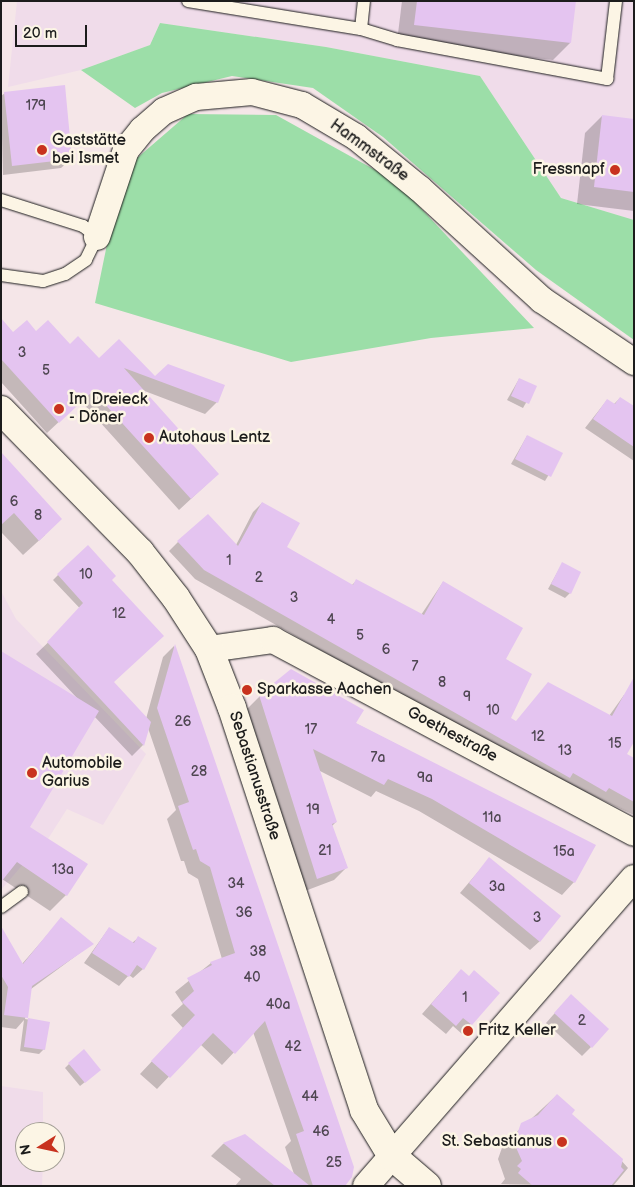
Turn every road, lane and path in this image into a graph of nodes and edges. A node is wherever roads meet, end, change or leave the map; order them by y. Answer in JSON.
{"nodes":[{"id":1,"x":188,"y":1,"type":"edge"},
{"id":2,"x":364,"y":1,"type":"edge"},
{"id":3,"x":616,"y":1,"type":"edge"},
{"id":4,"x":361,"y":29,"type":"junction"},
{"id":5,"x":1,"y":200,"type":"edge"},
{"id":6,"x":97,"y":237,"type":"junction"},
{"id":7,"x":1,"y":275,"type":"edge"},
{"id":8,"x":634,"y":362,"type":"edge"},
{"id":9,"x":1,"y":410,"type":"edge"},
{"id":10,"x":209,"y":649,"type":"junction"},
{"id":11,"x":634,"y":833,"type":"edge"},
{"id":12,"x":634,"y":878,"type":"edge"},
{"id":13,"x":22,"y":892,"type":"dead end"},
{"id":14,"x":1,"y":907,"type":"edge"},
{"id":15,"x":392,"y":1156,"type":"junction"},
{"id":16,"x":366,"y":1186,"type":"edge"},
{"id":17,"x":427,"y":1186,"type":"edge"}],
"edges":[{"from":1,"to":4,"type":"lane"},
{"from":2,"to":4,"type":"lane"},
{"from":3,"to":4,"type":"lane"},
{"from":5,"to":6,"type":"lane"},
{"from":6,"to":7,"type":"lane"},
{"from":6,"to":8,"type":"street","name":"Hammstraße"},
{"from":9,"to":10,"type":"main road","name":"Sebastianusstraße"},
{"from":10,"to":11,"type":"street","name":"Goethestraße"},
{"from":10,"to":15,"type":"main road","name":"Sebastianusstraße"},
{"from":12,"to":15,"type":"street"},
{"from":13,"to":14,"type":"lane"},
{"from":15,"to":16,"type":"street"},
{"from":15,"to":17,"type":"main road","name":"Sebastianusstraße"}]}
